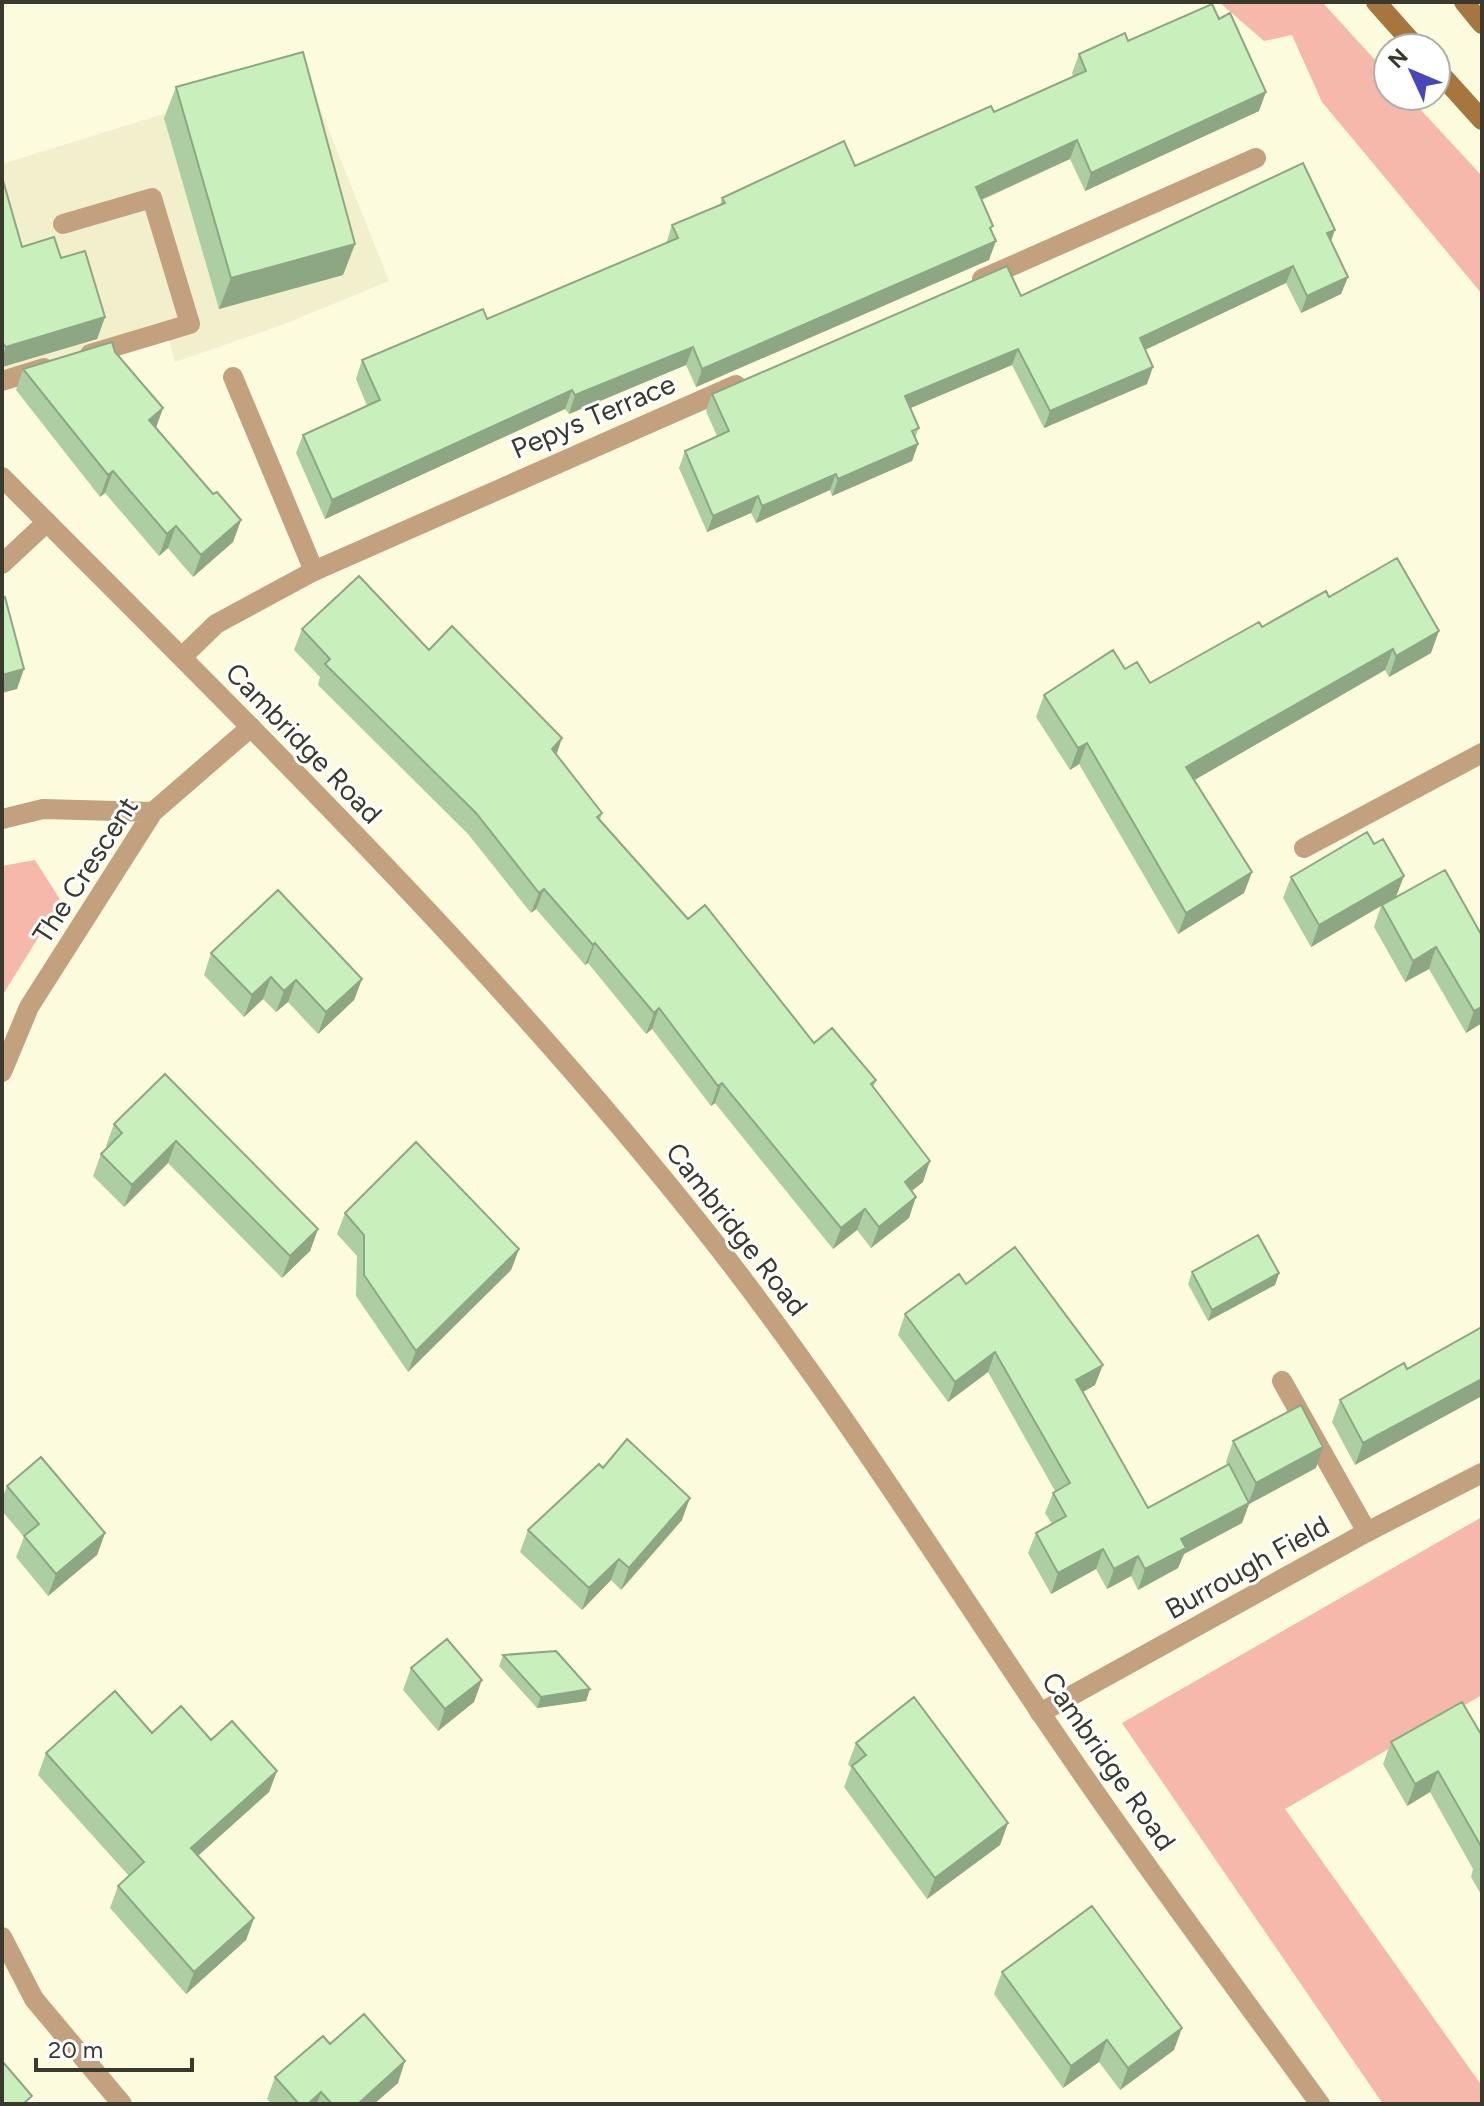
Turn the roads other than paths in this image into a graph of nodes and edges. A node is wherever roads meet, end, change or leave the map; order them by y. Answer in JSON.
{"nodes":[{"id":1,"x":1376,"y":2,"type":"edge"},
{"id":2,"x":1464,"y":2,"type":"edge"},
{"id":3,"x":1482,"y":24,"type":"edge"},
{"id":4,"x":1403,"y":32,"type":"edge"},
{"id":5,"x":1452,"y":87,"type":"edge"},
{"id":6,"x":1482,"y":120,"type":"edge"},
{"id":7,"x":1256,"y":158,"type":"dead end"},
{"id":8,"x":63,"y":224,"type":"dead end"},
{"id":9,"x":969,"y":284,"type":"edge"},
{"id":10,"x":233,"y":377,"type":"dead end"},
{"id":11,"x":752,"y":378,"type":"edge"},
{"id":12,"x":2,"y":381,"type":"edge"},
{"id":13,"x":2,"y":477,"type":"edge"},
{"id":14,"x":47,"y":522,"type":"junction"},
{"id":15,"x":2,"y":564,"type":"edge"},
{"id":16,"x":314,"y":571,"type":"junction"},
{"id":17,"x":182,"y":657,"type":"junction"},
{"id":18,"x":251,"y":727,"type":"junction"},
{"id":19,"x":1482,"y":753,"type":"edge"},
{"id":20,"x":153,"y":812,"type":"junction"},
{"id":21,"x":2,"y":819,"type":"edge"},
{"id":22,"x":1304,"y":848,"type":"dead end"},
{"id":23,"x":2,"y":1072,"type":"edge"},
{"id":24,"x":1282,"y":1381,"type":"dead end"},
{"id":25,"x":1482,"y":1473,"type":"edge"},
{"id":26,"x":1367,"y":1532,"type":"junction"},
{"id":27,"x":1040,"y":1713,"type":"junction"},
{"id":28,"x":2,"y":1937,"type":"edge"},
{"id":29,"x":122,"y":2104,"type":"edge"},
{"id":30,"x":1320,"y":2104,"type":"edge"}],
"edges":[{"from":1,"to":4,"type":"main road"},
{"from":2,"to":3,"type":"main road"},
{"from":5,"to":6,"type":"main road"},
{"from":7,"to":9,"type":"street"},
{"from":8,"to":12,"type":"street"},
{"from":10,"to":16,"type":"street"},
{"from":11,"to":16,"type":"street","name":"Pepys Terrace"},
{"from":13,"to":14,"type":"street","name":"Cambridge Road"},
{"from":14,"to":15,"type":"street"},
{"from":14,"to":17,"type":"street","name":"Cambridge Road"},
{"from":16,"to":17,"type":"street","name":"Pepys Terrace"},
{"from":17,"to":18,"type":"street","name":"Cambridge Road"},
{"from":18,"to":20,"type":"street","name":"The Crescent"},
{"from":18,"to":27,"type":"street","name":"Cambridge Road"},
{"from":19,"to":22,"type":"street"},
{"from":20,"to":21,"type":"street"},
{"from":20,"to":23,"type":"street","name":"The Crescent"},
{"from":24,"to":26,"type":"street"},
{"from":25,"to":26,"type":"street","name":"Burrough Field"},
{"from":26,"to":27,"type":"street","name":"Burrough Field"},
{"from":27,"to":30,"type":"street","name":"Cambridge Road"},
{"from":28,"to":29,"type":"street"}]}
